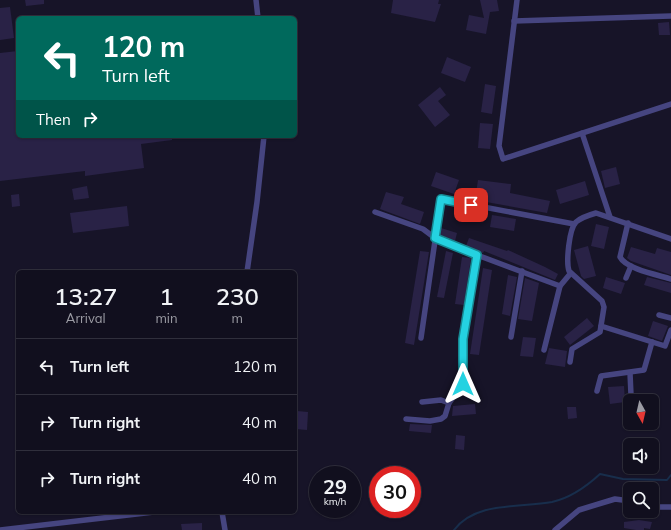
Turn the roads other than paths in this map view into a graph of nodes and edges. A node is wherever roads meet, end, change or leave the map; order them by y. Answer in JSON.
{"nodes":[{"id":1,"x":256,"y":0,"type":"edge"},
{"id":2,"x":517,"y":0,"type":"edge"},
{"id":3,"x":258,"y":16,"type":"edge"},
{"id":4,"x":671,"y":16,"type":"edge"},
{"id":5,"x":514,"y":21,"type":"junction"},
{"id":6,"x":671,"y":104,"type":"edge"},
{"id":7,"x":582,"y":133,"type":"junction"},
{"id":8,"x":264,"y":138,"type":"edge"},
{"id":9,"x":375,"y":212,"type":"dead end"},
{"id":10,"x":610,"y":217,"type":"junction"},
{"id":11,"x":628,"y":223,"type":"junction"},
{"id":12,"x":574,"y":224,"type":"junction"},
{"id":13,"x":435,"y":238,"type":"junction"},
{"id":14,"x":671,"y":239,"type":"edge"},
{"id":15,"x":477,"y":255,"type":"junction"},
{"id":16,"x":631,"y":266,"type":"junction"},
{"id":17,"x":247,"y":270,"type":"edge"},
{"id":18,"x":522,"y":271,"type":"junction"},
{"id":19,"x":570,"y":274,"type":"junction"},
{"id":20,"x":626,"y":278,"type":"dead end"},
{"id":21,"x":671,"y":279,"type":"edge"},
{"id":22,"x":560,"y":286,"type":"junction"},
{"id":23,"x":659,"y":315,"type":"dead end"},
{"id":24,"x":671,"y":318,"type":"edge"},
{"id":25,"x":601,"y":326,"type":"junction"},
{"id":26,"x":671,"y":330,"type":"edge"},
{"id":27,"x":511,"y":337,"type":"dead end"},
{"id":28,"x":420,"y":338,"type":"dead end"},
{"id":29,"x":652,"y":342,"type":"junction"},
{"id":30,"x":544,"y":350,"type":"dead end"},
{"id":31,"x":570,"y":362,"type":"dead end"},
{"id":32,"x":630,"y":373,"type":"junction"},
{"id":33,"x":597,"y":392,"type":"dead end"},
{"id":34,"x":631,"y":394,"type":"edge"},
{"id":35,"x":422,"y":402,"type":"dead end"},
{"id":36,"x":449,"y":403,"type":"junction"},
{"id":37,"x":406,"y":419,"type":"dead end"},
{"id":38,"x":623,"y":500,"type":"edge"},
{"id":39,"x":659,"y":507,"type":"edge"},
{"id":40,"x":671,"y":507,"type":"edge"},
{"id":41,"x":137,"y":514,"type":"edge"},
{"id":42,"x":222,"y":514,"type":"edge"},
{"id":43,"x":0,"y":530,"type":"edge"},
{"id":44,"x":225,"y":530,"type":"edge"},
{"id":45,"x":555,"y":530,"type":"edge"}],
"edges":[{"from":1,"to":3,"type":"street"},
{"from":2,"to":5,"type":"street"},
{"from":4,"to":5,"type":"street"},
{"from":5,"to":7,"type":"street"},
{"from":6,"to":7,"type":"street"},
{"from":7,"to":10,"type":"street"},
{"from":8,"to":17,"type":"street"},
{"from":9,"to":13,"type":"street"},
{"from":10,"to":11,"type":"street"},
{"from":10,"to":12,"type":"street"},
{"from":11,"to":14,"type":"street"},
{"from":11,"to":16,"type":"street"},
{"from":12,"to":13,"type":"street"},
{"from":12,"to":19,"type":"street"},
{"from":13,"to":15,"type":"street"},
{"from":13,"to":28,"type":"street"},
{"from":15,"to":18,"type":"street"},
{"from":15,"to":36,"type":"street"},
{"from":16,"to":20,"type":"street"},
{"from":16,"to":21,"type":"street"},
{"from":18,"to":22,"type":"street"},
{"from":18,"to":27,"type":"street"},
{"from":19,"to":22,"type":"street"},
{"from":19,"to":25,"type":"street"},
{"from":22,"to":30,"type":"street"},
{"from":23,"to":24,"type":"street"},
{"from":25,"to":29,"type":"street"},
{"from":25,"to":31,"type":"street"},
{"from":26,"to":29,"type":"street"},
{"from":29,"to":32,"type":"street"},
{"from":32,"to":33,"type":"street"},
{"from":32,"to":34,"type":"street"},
{"from":35,"to":36,"type":"street"},
{"from":36,"to":37,"type":"street"},
{"from":38,"to":45,"type":"street"},
{"from":39,"to":40,"type":"street"},
{"from":41,"to":43,"type":"street"},
{"from":42,"to":44,"type":"street"}]}
